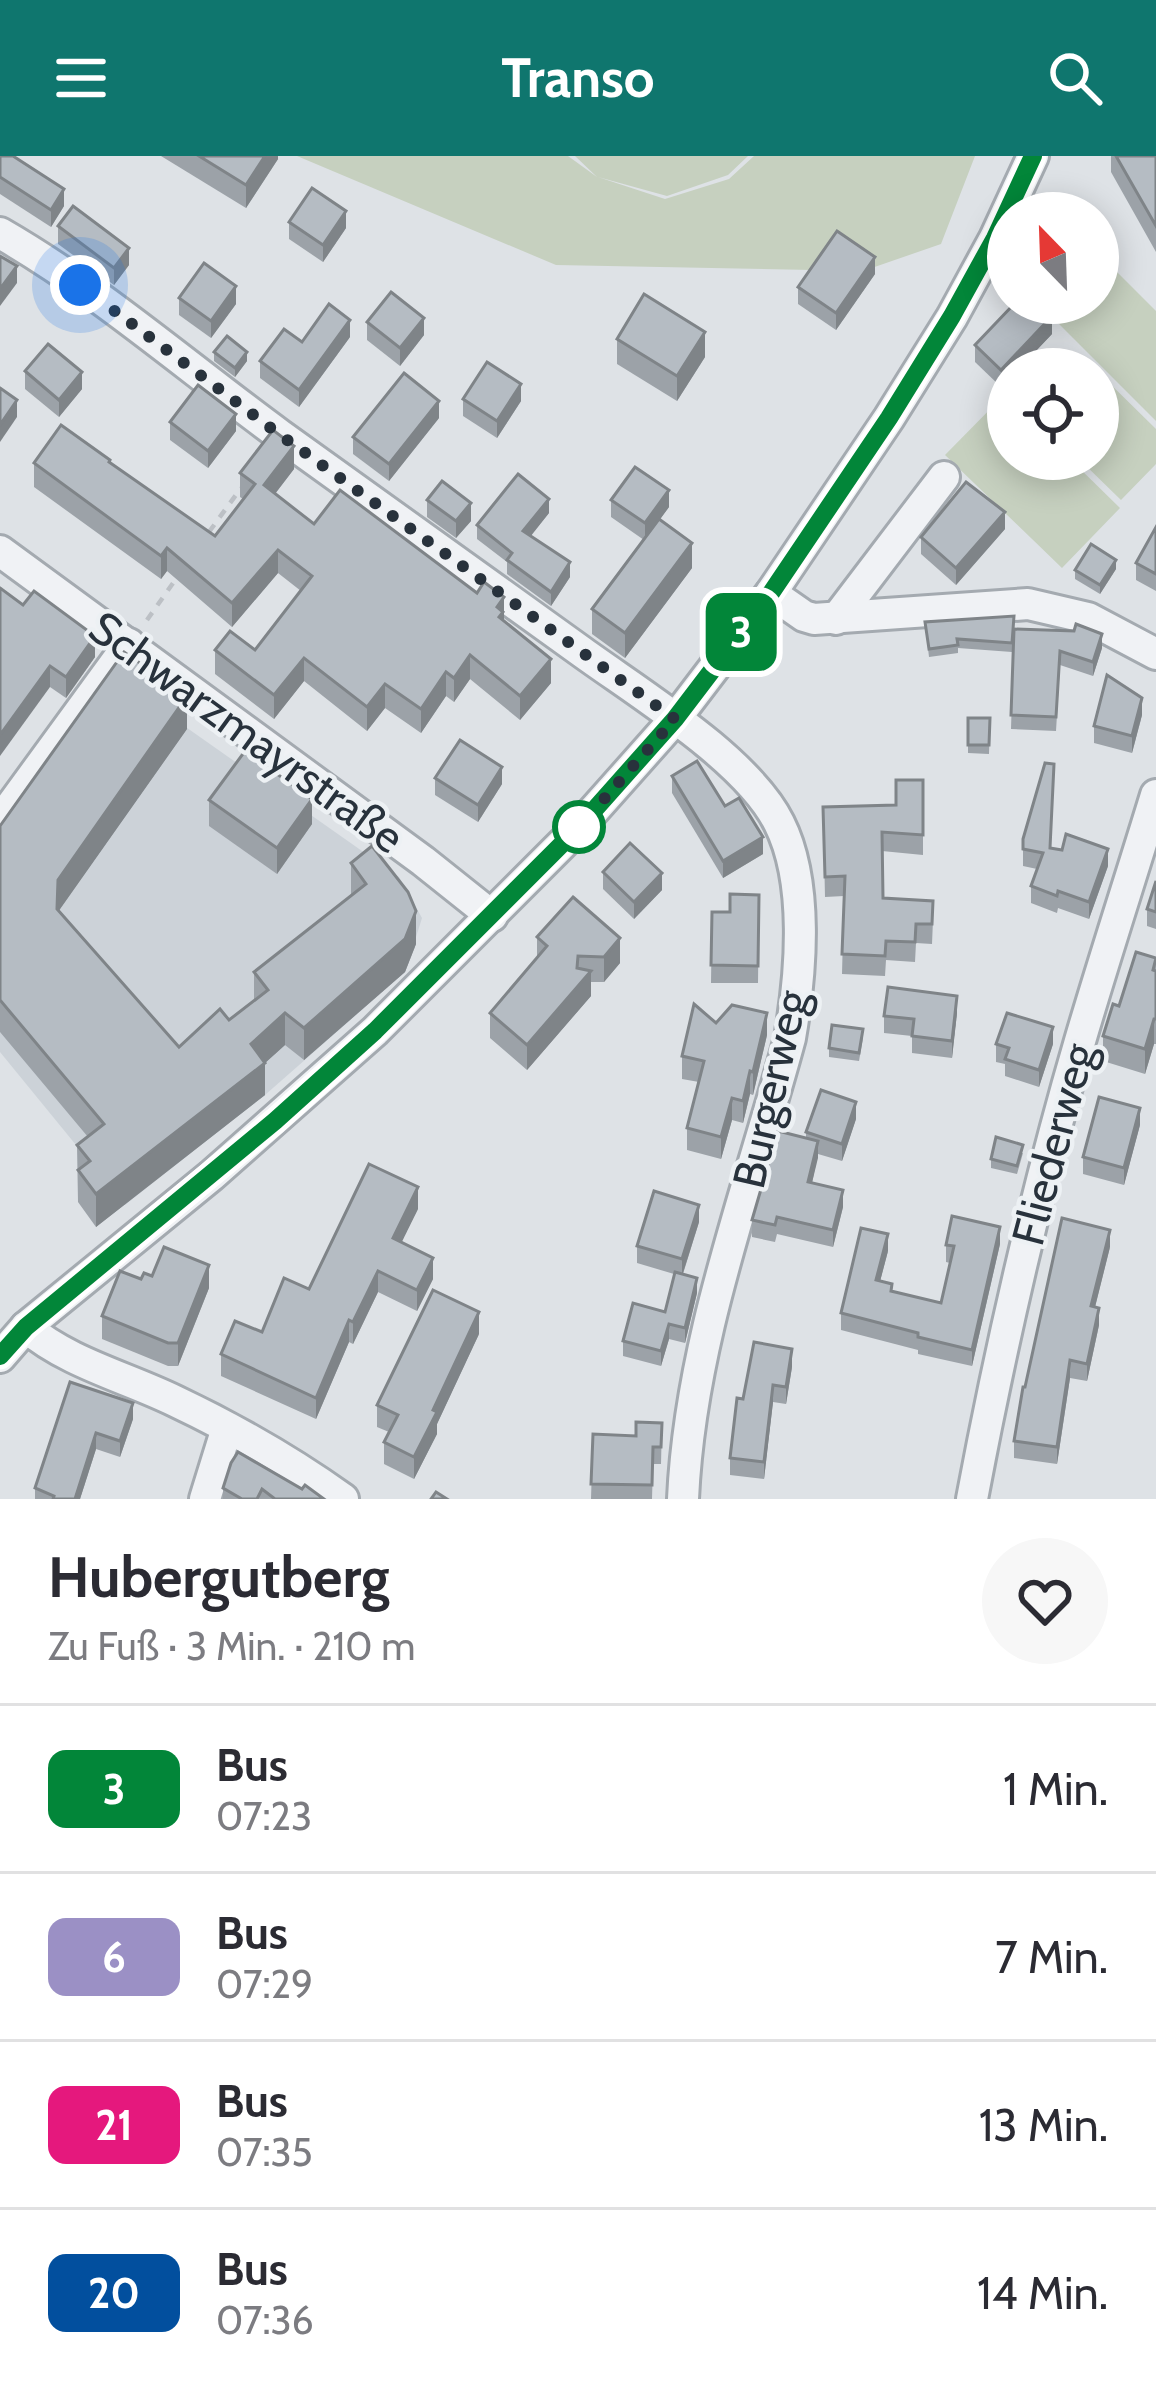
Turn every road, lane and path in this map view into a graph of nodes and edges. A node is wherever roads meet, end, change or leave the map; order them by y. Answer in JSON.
{"nodes":[{"id":1,"x":1033,"y":156,"type":"edge"},
{"id":2,"x":0,"y":233,"type":"edge"},
{"id":3,"x":252,"y":472,"type":"edge"},
{"id":4,"x":944,"y":477,"type":"dead end"},
{"id":5,"x":211,"y":530,"type":"edge"},
{"id":6,"x":0,"y":551,"type":"edge"},
{"id":7,"x":184,"y":568,"type":"edge"},
{"id":8,"x":771,"y":593,"type":"junction"},
{"id":9,"x":836,"y":619,"type":"junction"},
{"id":10,"x":129,"y":644,"type":"junction"},
{"id":11,"x":1156,"y":653,"type":"edge"},
{"id":12,"x":675,"y":719,"type":"junction"},
{"id":13,"x":1156,"y":795,"type":"edge"},
{"id":14,"x":0,"y":820,"type":"edge"},
{"id":15,"x":492,"y":916,"type":"junction"},
{"id":16,"x":26,"y":1327,"type":"junction"},
{"id":17,"x":0,"y":1357,"type":"edge"},
{"id":18,"x":227,"y":1428,"type":"junction"},
{"id":19,"x":205,"y":1499,"type":"edge"},
{"id":20,"x":343,"y":1499,"type":"edge"},
{"id":21,"x":683,"y":1499,"type":"edge"},
{"id":22,"x":972,"y":1499,"type":"edge"}],
"edges":[{"from":1,"to":8,"type":"street"},
{"from":2,"to":12,"type":"street","name":"Burgerweg"},
{"from":3,"to":5,"type":"path"},
{"from":4,"to":9,"type":"street"},
{"from":6,"to":10,"type":"street","name":"Schwarzmayrstraße"},
{"from":7,"to":10,"type":"path"},
{"from":8,"to":9,"type":"street"},
{"from":8,"to":12,"type":"street"},
{"from":9,"to":11,"type":"street"},
{"from":10,"to":14,"type":"street"},
{"from":10,"to":15,"type":"street","name":"Schwarzmayrstraße"},
{"from":12,"to":15,"type":"street"},
{"from":12,"to":21,"type":"street","name":"Burgerweg"},
{"from":13,"to":22,"type":"street","name":"Fliederweg"},
{"from":15,"to":16,"type":"street"},
{"from":16,"to":17,"type":"street"},
{"from":16,"to":18,"type":"street"},
{"from":18,"to":19,"type":"street"},
{"from":18,"to":20,"type":"street"}]}
